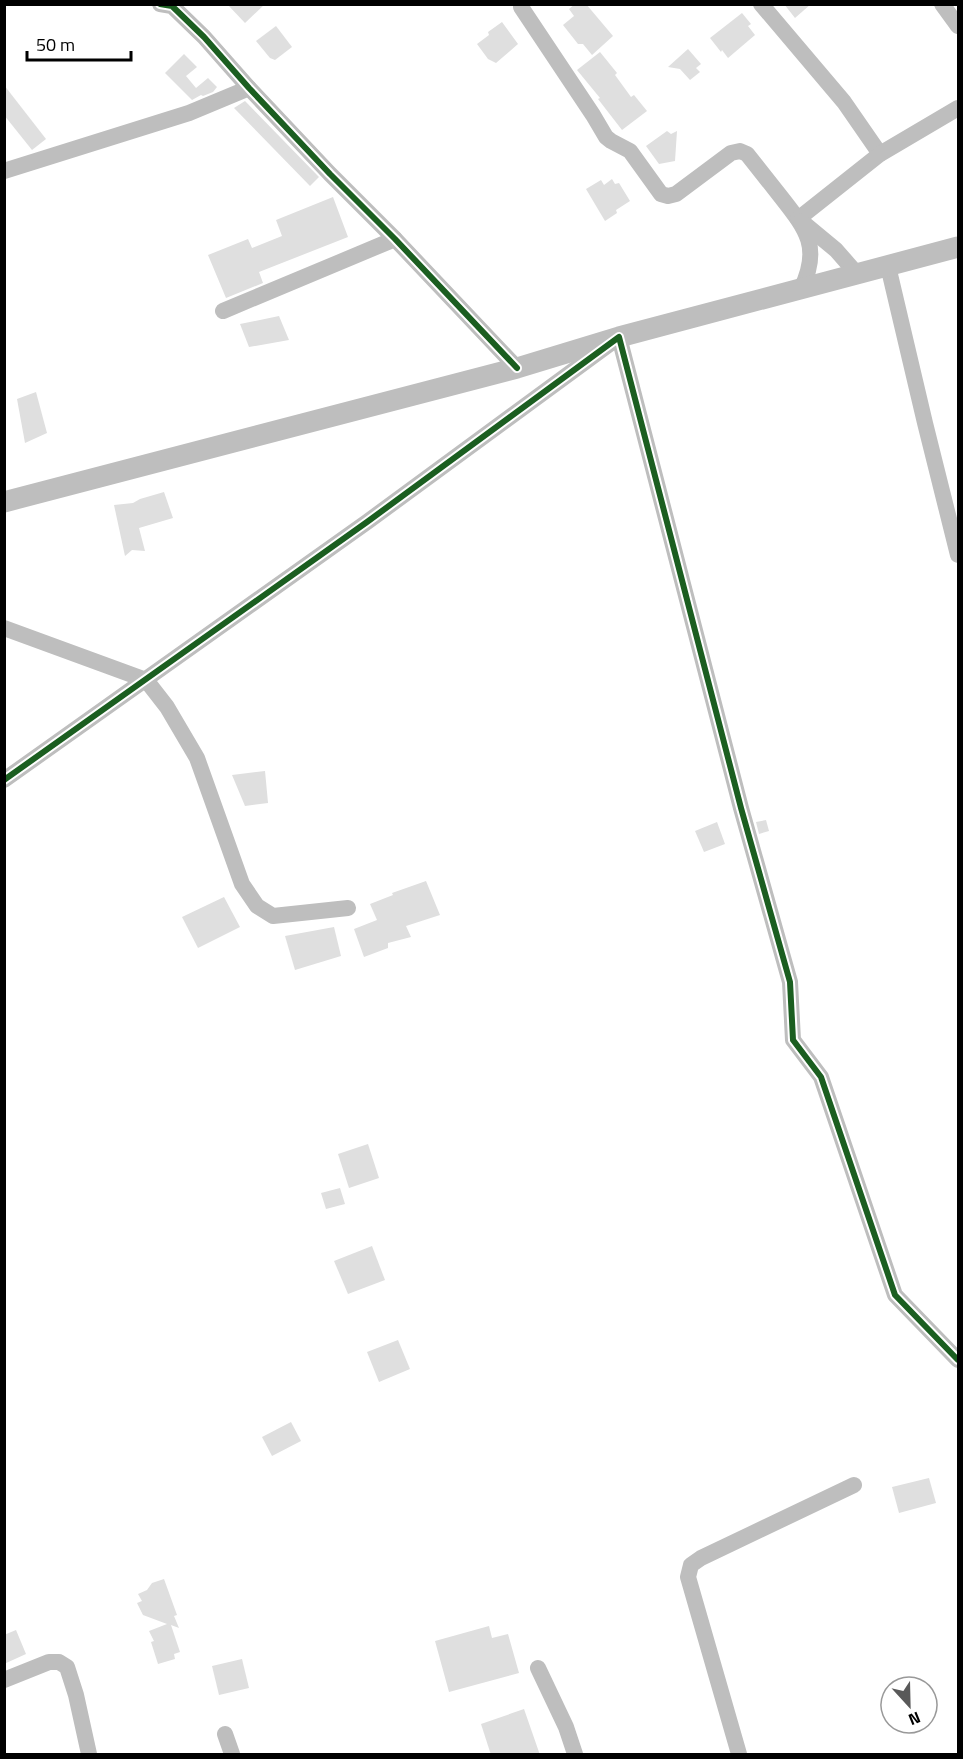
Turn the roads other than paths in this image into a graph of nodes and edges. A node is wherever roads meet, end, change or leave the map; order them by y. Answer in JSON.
{"nodes":[{"id":1,"x":761,"y":4,"type":"edge"},
{"id":2,"x":942,"y":4,"type":"edge"},
{"id":3,"x":168,"y":5,"type":"edge"},
{"id":4,"x":521,"y":7,"type":"dead end"},
{"id":5,"x":958,"y":26,"type":"edge"},
{"id":6,"x":249,"y":88,"type":"junction"},
{"id":7,"x":958,"y":108,"type":"edge"},
{"id":8,"x":880,"y":154,"type":"junction"},
{"id":9,"x":4,"y":171,"type":"edge"},
{"id":10,"x":798,"y":219,"type":"junction"},
{"id":11,"x":395,"y":239,"type":"junction"},
{"id":12,"x":958,"y":247,"type":"edge"},
{"id":13,"x":888,"y":266,"type":"junction"},
{"id":14,"x":857,"y":274,"type":"junction"},
{"id":15,"x":801,"y":289,"type":"junction"},
{"id":16,"x":223,"y":311,"type":"dead end"},
{"id":17,"x":619,"y":338,"type":"junction"},
{"id":18,"x":517,"y":368,"type":"junction"},
{"id":19,"x":4,"y":502,"type":"edge"},
{"id":20,"x":958,"y":555,"type":"edge"},
{"id":21,"x":4,"y":628,"type":"edge"},
{"id":22,"x":146,"y":680,"type":"junction"},
{"id":23,"x":4,"y":780,"type":"edge"},
{"id":24,"x":348,"y":908,"type":"dead end"},
{"id":25,"x":958,"y":1360,"type":"edge"},
{"id":26,"x":854,"y":1485,"type":"dead end"},
{"id":27,"x":538,"y":1668,"type":"dead end"},
{"id":28,"x":4,"y":1680,"type":"edge"},
{"id":29,"x":225,"y":1734,"type":"dead end"},
{"id":30,"x":89,"y":1755,"type":"edge"},
{"id":31,"x":232,"y":1755,"type":"edge"},
{"id":32,"x":575,"y":1755,"type":"edge"},
{"id":33,"x":739,"y":1755,"type":"edge"}],
"edges":[{"from":1,"to":8,"type":"street"},
{"from":2,"to":5,"type":"street"},
{"from":3,"to":6,"type":"street"},
{"from":4,"to":10,"type":"street"},
{"from":6,"to":9,"type":"street"},
{"from":6,"to":11,"type":"street"},
{"from":7,"to":8,"type":"street"},
{"from":8,"to":10,"type":"street"},
{"from":10,"to":14,"type":"street"},
{"from":10,"to":15,"type":"street"},
{"from":11,"to":16,"type":"street"},
{"from":11,"to":18,"type":"street"},
{"from":12,"to":13,"type":"street"},
{"from":13,"to":14,"type":"street"},
{"from":13,"to":20,"type":"street"},
{"from":14,"to":15,"type":"street"},
{"from":15,"to":17,"type":"street"},
{"from":17,"to":18,"type":"street"},
{"from":17,"to":22,"type":"street"},
{"from":17,"to":25,"type":"street"},
{"from":18,"to":19,"type":"street"},
{"from":21,"to":22,"type":"street"},
{"from":22,"to":23,"type":"street"},
{"from":22,"to":24,"type":"street"},
{"from":26,"to":33,"type":"street"},
{"from":27,"to":32,"type":"street"},
{"from":28,"to":30,"type":"street"},
{"from":29,"to":31,"type":"street"}]}
